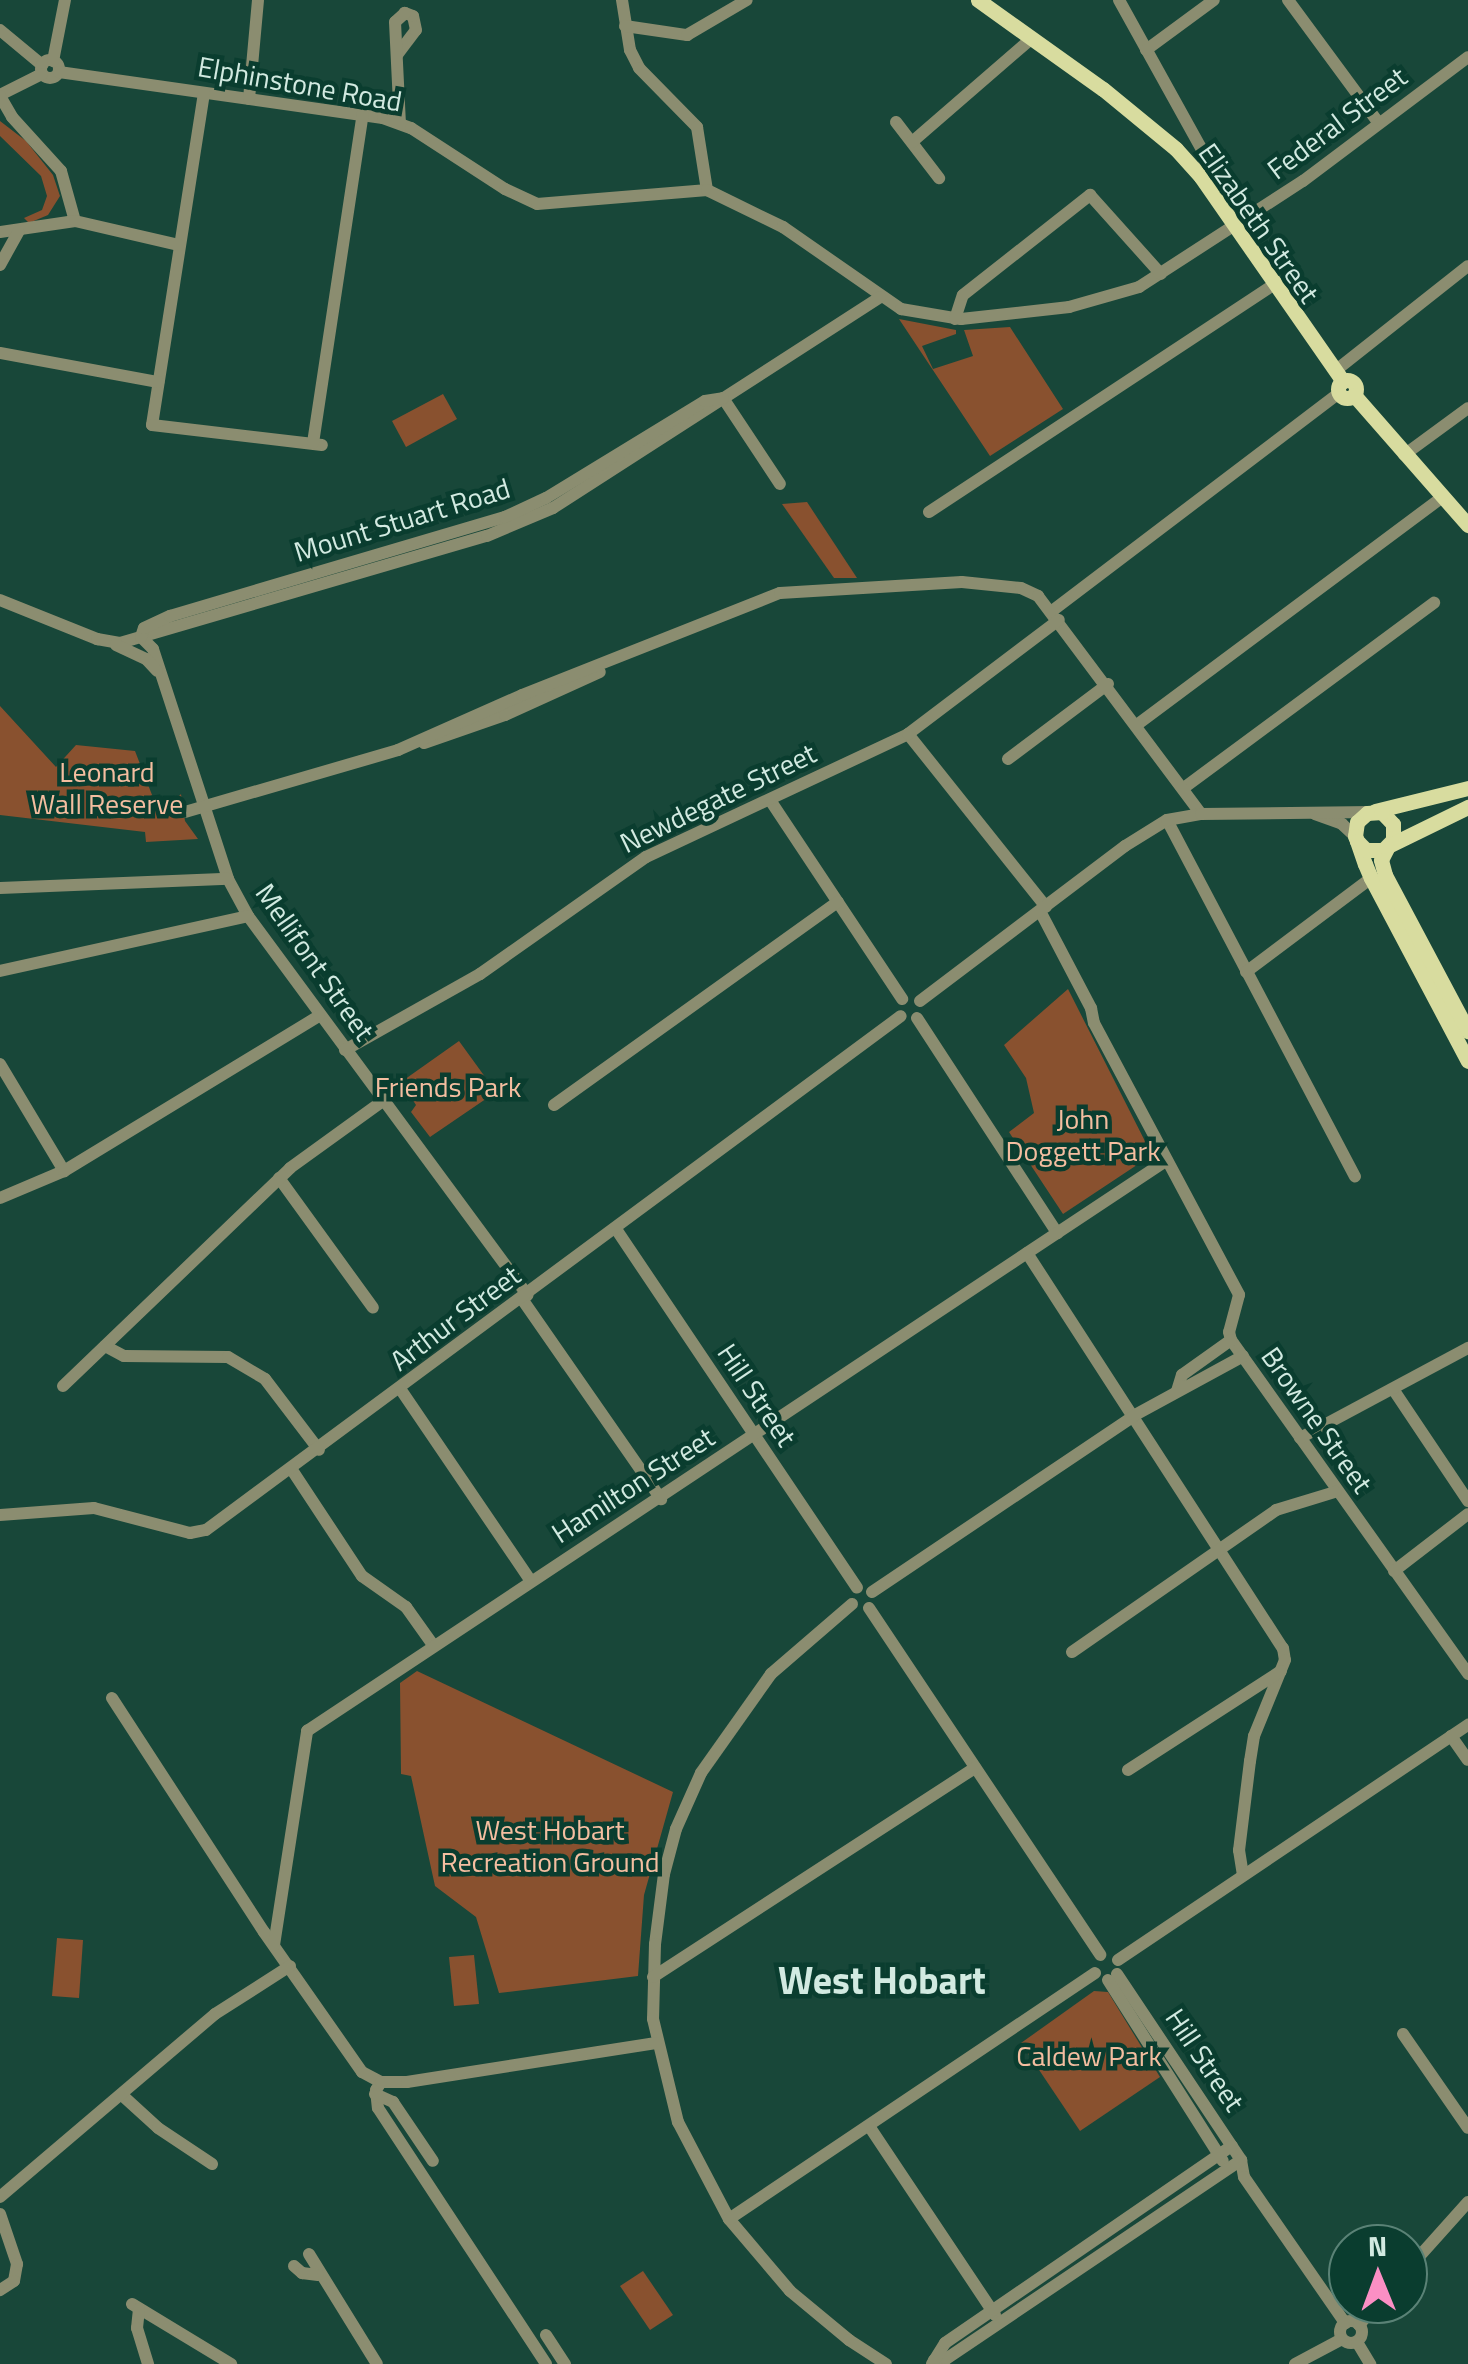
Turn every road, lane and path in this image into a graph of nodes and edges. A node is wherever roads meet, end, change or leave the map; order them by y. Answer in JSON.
{"nodes":[{"id":1,"x":65,"y":0,"type":"edge"},
{"id":2,"x":258,"y":0,"type":"edge"},
{"id":3,"x":622,"y":0,"type":"edge"},
{"id":4,"x":747,"y":0,"type":"edge"},
{"id":5,"x":978,"y":0,"type":"edge"},
{"id":6,"x":1119,"y":0,"type":"edge"},
{"id":7,"x":1214,"y":0,"type":"edge"},
{"id":8,"x":1288,"y":0,"type":"edge"},
{"id":9,"x":625,"y":26,"type":"junction"},
{"id":10,"x":0,"y":30,"type":"edge"},
{"id":11,"x":1032,"y":38,"type":"junction"},
{"id":12,"x":1146,"y":50,"type":"junction"},
{"id":13,"x":397,"y":55,"type":"dead end"},
{"id":14,"x":1468,"y":57,"type":"edge"},
{"id":15,"x":49,"y":68,"type":"junction"},
{"id":16,"x":204,"y":92,"type":"junction"},
{"id":17,"x":0,"y":96,"type":"edge"},
{"id":18,"x":249,"y":99,"type":"junction"},
{"id":19,"x":363,"y":114,"type":"junction"},
{"id":20,"x":400,"y":122,"type":"junction"},
{"id":21,"x":896,"y":122,"type":"dead end"},
{"id":22,"x":1378,"y":122,"type":"junction"},
{"id":23,"x":912,"y":142,"type":"junction"},
{"id":24,"x":1201,"y":177,"type":"junction"},
{"id":25,"x":939,"y":178,"type":"dead end"},
{"id":26,"x":706,"y":190,"type":"junction"},
{"id":27,"x":75,"y":221,"type":"junction"},
{"id":28,"x":1235,"y":227,"type":"junction"},
{"id":29,"x":0,"y":232,"type":"edge"},
{"id":30,"x":18,"y":232,"type":"junction"},
{"id":31,"x":180,"y":245,"type":"junction"},
{"id":32,"x":0,"y":265,"type":"edge"},
{"id":33,"x":1468,"y":266,"type":"edge"},
{"id":34,"x":1161,"y":274,"type":"junction"},
{"id":35,"x":1273,"y":285,"type":"junction"},
{"id":36,"x":880,"y":298,"type":"junction"},
{"id":37,"x":955,"y":319,"type":"junction"},
{"id":38,"x":0,"y":352,"type":"edge"},
{"id":39,"x":158,"y":382,"type":"junction"},
{"id":40,"x":1343,"y":385,"type":"junction"},
{"id":41,"x":723,"y":398,"type":"junction"},
{"id":42,"x":1468,"y":408,"type":"edge"},
{"id":43,"x":1404,"y":455,"type":"junction"},
{"id":44,"x":780,"y":484,"type":"dead end"},
{"id":45,"x":1442,"y":496,"type":"junction"},
{"id":46,"x":929,"y":512,"type":"dead end"},
{"id":47,"x":1468,"y":526,"type":"edge"},
{"id":48,"x":0,"y":600,"type":"edge"},
{"id":49,"x":1434,"y":603,"type":"dead end"},
{"id":50,"x":1055,"y":616,"type":"junction"},
{"id":51,"x":141,"y":637,"type":"junction"},
{"id":52,"x":110,"y":642,"type":"junction"},
{"id":53,"x":146,"y":659,"type":"junction"},
{"id":54,"x":159,"y":673,"type":"junction"},
{"id":55,"x":1108,"y":684,"type":"junction"},
{"id":56,"x":1138,"y":724,"type":"junction"},
{"id":57,"x":908,"y":734,"type":"junction"},
{"id":58,"x":1008,"y":760,"type":"dead end"},
{"id":59,"x":1185,"y":787,"type":"junction"},
{"id":60,"x":1468,"y":788,"type":"edge"},
{"id":61,"x":770,"y":800,"type":"junction"},
{"id":62,"x":205,"y":807,"type":"junction"},
{"id":63,"x":1468,"y":807,"type":"edge"},
{"id":64,"x":185,"y":812,"type":"dead end"},
{"id":65,"x":1373,"y":812,"type":"junction"},
{"id":66,"x":1201,"y":814,"type":"junction"},
{"id":67,"x":1312,"y":814,"type":"junction"},
{"id":68,"x":1167,"y":820,"type":"junction"},
{"id":69,"x":1356,"y":838,"type":"junction"},
{"id":70,"x":1388,"y":846,"type":"junction"},
{"id":71,"x":228,"y":878,"type":"junction"},
{"id":72,"x":1371,"y":878,"type":"junction"},
{"id":73,"x":0,"y":888,"type":"edge"},
{"id":74,"x":838,"y":902,"type":"junction"},
{"id":75,"x":1043,"y":909,"type":"junction"},
{"id":76,"x":248,"y":916,"type":"junction"},
{"id":77,"x":0,"y":970,"type":"edge"},
{"id":78,"x":1246,"y":972,"type":"junction"},
{"id":79,"x":902,"y":999,"type":"junction"},
{"id":80,"x":920,"y":1001,"type":"junction"},
{"id":81,"x":319,"y":1016,"type":"junction"},
{"id":82,"x":901,"y":1016,"type":"junction"},
{"id":83,"x":918,"y":1018,"type":"junction"},
{"id":84,"x":1468,"y":1032,"type":"edge"},
{"id":85,"x":345,"y":1050,"type":"junction"},
{"id":86,"x":1468,"y":1061,"type":"edge"},
{"id":87,"x":0,"y":1064,"type":"edge"},
{"id":88,"x":383,"y":1100,"type":"junction"},
{"id":89,"x":554,"y":1106,"type":"dead end"},
{"id":90,"x":1167,"y":1160,"type":"junction"},
{"id":91,"x":64,"y":1171,"type":"junction"},
{"id":92,"x":1355,"y":1176,"type":"dead end"},
{"id":93,"x":279,"y":1178,"type":"junction"},
{"id":94,"x":0,"y":1198,"type":"edge"},
{"id":95,"x":616,"y":1229,"type":"junction"},
{"id":96,"x":1057,"y":1233,"type":"junction"},
{"id":97,"x":1026,"y":1253,"type":"junction"},
{"id":98,"x":524,"y":1297,"type":"junction"},
{"id":99,"x":373,"y":1308,"type":"dead end"},
{"id":100,"x":1231,"y":1340,"type":"junction"},
{"id":101,"x":105,"y":1346,"type":"junction"},
{"id":102,"x":1468,"y":1348,"type":"edge"},
{"id":103,"x":1242,"y":1356,"type":"junction"},
{"id":104,"x":64,"y":1386,"type":"dead end"},
{"id":105,"x":1393,"y":1389,"type":"junction"},
{"id":106,"x":401,"y":1390,"type":"junction"},
{"id":107,"x":1177,"y":1391,"type":"junction"},
{"id":108,"x":1136,"y":1416,"type":"junction"},
{"id":109,"x":753,"y":1436,"type":"junction"},
{"id":110,"x":1300,"y":1438,"type":"junction"},
{"id":111,"x":319,"y":1450,"type":"junction"},
{"id":112,"x":292,"y":1470,"type":"junction"},
{"id":113,"x":1335,"y":1492,"type":"junction"},
{"id":114,"x":661,"y":1499,"type":"junction"},
{"id":115,"x":1468,"y":1500,"type":"edge"},
{"id":116,"x":1468,"y":1514,"type":"edge"},
{"id":117,"x":0,"y":1516,"type":"edge"},
{"id":118,"x":1218,"y":1548,"type":"junction"},
{"id":119,"x":1394,"y":1570,"type":"junction"},
{"id":120,"x":531,"y":1581,"type":"junction"},
{"id":121,"x":858,"y":1588,"type":"junction"},
{"id":122,"x":872,"y":1592,"type":"junction"},
{"id":123,"x":852,"y":1604,"type":"junction"},
{"id":124,"x":868,"y":1608,"type":"junction"},
{"id":125,"x":433,"y":1645,"type":"junction"},
{"id":126,"x":1072,"y":1652,"type":"dead end"},
{"id":127,"x":1281,"y":1671,"type":"junction"},
{"id":128,"x":1468,"y":1674,"type":"edge"},
{"id":129,"x":112,"y":1698,"type":"dead end"},
{"id":130,"x":1468,"y":1725,"type":"edge"},
{"id":131,"x":1452,"y":1736,"type":"junction"},
{"id":132,"x":1468,"y":1760,"type":"edge"},
{"id":133,"x":975,"y":1768,"type":"junction"},
{"id":134,"x":1128,"y":1770,"type":"dead end"},
{"id":135,"x":1243,"y":1875,"type":"junction"},
{"id":136,"x":274,"y":1945,"type":"junction"},
{"id":137,"x":290,"y":1966,"type":"junction"},
{"id":138,"x":1110,"y":1972,"type":"junction"},
{"id":139,"x":653,"y":1977,"type":"junction"},
{"id":140,"x":1402,"y":2034,"type":"dead end"},
{"id":141,"x":656,"y":2043,"type":"junction"},
{"id":142,"x":378,"y":2088,"type":"junction"},
{"id":143,"x":123,"y":2096,"type":"junction"},
{"id":144,"x":869,"y":2126,"type":"junction"},
{"id":145,"x":1468,"y":2128,"type":"edge"},
{"id":146,"x":1232,"y":2146,"type":"junction"},
{"id":147,"x":1219,"y":2156,"type":"junction"},
{"id":148,"x":1241,"y":2160,"type":"junction"},
{"id":149,"x":432,"y":2161,"type":"dead end"},
{"id":150,"x":212,"y":2164,"type":"dead end"},
{"id":151,"x":1228,"y":2168,"type":"junction"},
{"id":152,"x":1244,"y":2177,"type":"junction"},
{"id":153,"x":0,"y":2197,"type":"edge"},
{"id":154,"x":1468,"y":2202,"type":"edge"},
{"id":155,"x":0,"y":2214,"type":"edge"},
{"id":156,"x":730,"y":2219,"type":"junction"},
{"id":157,"x":1428,"y":2247,"type":"edge"},
{"id":158,"x":308,"y":2254,"type":"dead end"},
{"id":159,"x":294,"y":2266,"type":"dead end"},
{"id":160,"x":318,"y":2275,"type":"junction"},
{"id":161,"x":0,"y":2290,"type":"edge"},
{"id":162,"x":1328,"y":2292,"type":"edge"},
{"id":163,"x":992,"y":2310,"type":"junction"},
{"id":164,"x":1000,"y":2323,"type":"junction"},
{"id":165,"x":1351,"y":2324,"type":"joint"},
{"id":166,"x":546,"y":2335,"type":"dead end"},
{"id":167,"x":1342,"y":2339,"type":"junction"},
{"id":168,"x":1356,"y":2342,"type":"junction"},
{"id":169,"x":933,"y":2362,"type":"edge"},
{"id":170,"x":148,"y":2364,"type":"edge"},
{"id":171,"x":231,"y":2364,"type":"edge"},
{"id":172,"x":377,"y":2364,"type":"edge"},
{"id":173,"x":546,"y":2364,"type":"edge"},
{"id":174,"x":565,"y":2364,"type":"edge"},
{"id":175,"x":886,"y":2364,"type":"edge"},
{"id":176,"x":1296,"y":2364,"type":"edge"},
{"id":177,"x":1370,"y":2364,"type":"edge"}],
"edges":[{"from":1,"to":15,"type":"street"},
{"from":2,"to":18,"type":"street"},
{"from":3,"to":9,"type":"street"},
{"from":4,"to":9,"type":"street"},
{"from":5,"to":11,"type":"main road","name":"Elizabeth Street"},
{"from":6,"to":12,"type":"street"},
{"from":7,"to":12,"type":"street"},
{"from":8,"to":22,"type":"street"},
{"from":9,"to":26,"type":"street"},
{"from":10,"to":15,"type":"street"},
{"from":11,"to":23,"type":"street"},
{"from":11,"to":24,"type":"main road","name":"Elizabeth Street"},
{"from":12,"to":24,"type":"street"},
{"from":13,"to":20,"type":"street"},
{"from":14,"to":22,"type":"street","name":"Federal Street"},
{"from":15,"to":16,"type":"street","name":"Elphinstone Road"},
{"from":15,"to":17,"type":"street"},
{"from":16,"to":18,"type":"street","name":"Elphinstone Road"},
{"from":16,"to":31,"type":"street"},
{"from":17,"to":27,"type":"street"},
{"from":18,"to":19,"type":"street","name":"Elphinstone Road"},
{"from":19,"to":20,"type":"street","name":"Elphinstone Road"},
{"from":19,"to":39,"type":"street"},
{"from":20,"to":26,"type":"street","name":"Elphinstone Road"},
{"from":21,"to":23,"type":"street"},
{"from":22,"to":28,"type":"street","name":"Federal Street"},
{"from":23,"to":25,"type":"street"},
{"from":24,"to":28,"type":"main road","name":"Elizabeth Street"},
{"from":26,"to":36,"type":"street","name":"Elphinstone Road"},
{"from":27,"to":30,"type":"street"},
{"from":27,"to":31,"type":"street"},
{"from":28,"to":34,"type":"street","name":"Elphinstone Road"},
{"from":28,"to":35,"type":"main road","name":"Elizabeth Street"},
{"from":29,"to":30,"type":"street"},
{"from":30,"to":32,"type":"street"},
{"from":31,"to":39,"type":"street"},
{"from":33,"to":40,"type":"street","name":"Newdegate Street"},
{"from":34,"to":37,"type":"street","name":"Elphinstone Road"},
{"from":34,"to":37,"type":"street"},
{"from":35,"to":40,"type":"main road","name":"Elizabeth Street"},
{"from":35,"to":46,"type":"street"},
{"from":36,"to":37,"type":"street","name":"Elphinstone Road"},
{"from":36,"to":41,"type":"street","name":"Mount Stuart Road"},
{"from":38,"to":39,"type":"street"},
{"from":40,"to":43,"type":"main road","name":"Elizabeth Street"},
{"from":40,"to":50,"type":"street","name":"Newdegate Street"},
{"from":41,"to":44,"type":"street"},
{"from":41,"to":51,"type":"street","name":"Mount Stuart Road"},
{"from":42,"to":43,"type":"street"},
{"from":43,"to":45,"type":"main road","name":"Elizabeth Street"},
{"from":45,"to":47,"type":"main road","name":"Elizabeth Street"},
{"from":45,"to":56,"type":"street"},
{"from":48,"to":52,"type":"street"},
{"from":49,"to":59,"type":"street"},
{"from":50,"to":55,"type":"street"},
{"from":50,"to":57,"type":"street","name":"Newdegate Street"},
{"from":50,"to":62,"type":"street"},
{"from":51,"to":52,"type":"street","name":"Mount Stuart Road"},
{"from":51,"to":53,"type":"street"},
{"from":51,"to":54,"type":"street","name":"Mellifont Street"},
{"from":52,"to":53,"type":"street","name":"Mellifont Street"},
{"from":53,"to":54,"type":"street","name":"Mellifont Street"},
{"from":54,"to":62,"type":"street","name":"Mellifont Street"},
{"from":55,"to":56,"type":"street"},
{"from":55,"to":58,"type":"street"},
{"from":56,"to":59,"type":"street"},
{"from":57,"to":61,"type":"street","name":"Newdegate Street"},
{"from":57,"to":75,"type":"street","name":"Browne Street"},
{"from":59,"to":66,"type":"street"},
{"from":60,"to":65,"type":"main road"},
{"from":61,"to":74,"type":"street"},
{"from":61,"to":85,"type":"street","name":"Newdegate Street"},
{"from":62,"to":64,"type":"street"},
{"from":62,"to":71,"type":"street","name":"Mellifont Street"},
{"from":63,"to":70,"type":"main road"},
{"from":65,"to":67,"type":"street"},
{"from":65,"to":69,"type":"main road"},
{"from":65,"to":70,"type":"main road"},
{"from":66,"to":67,"type":"street"},
{"from":66,"to":68,"type":"street"},
{"from":67,"to":69,"type":"street"},
{"from":68,"to":75,"type":"street"},
{"from":68,"to":78,"type":"street"},
{"from":69,"to":70,"type":"main road"},
{"from":69,"to":72,"type":"main road"},
{"from":70,"to":84,"type":"main road"},
{"from":71,"to":73,"type":"street"},
{"from":71,"to":76,"type":"street","name":"Mellifont Street"},
{"from":72,"to":78,"type":"street"},
{"from":72,"to":86,"type":"main road"},
{"from":74,"to":79,"type":"street"},
{"from":74,"to":89,"type":"street"},
{"from":75,"to":80,"type":"street"},
{"from":75,"to":90,"type":"street","name":"Browne Street"},
{"from":76,"to":77,"type":"street"},
{"from":76,"to":81,"type":"street","name":"Mellifont Street"},
{"from":78,"to":92,"type":"street"},
{"from":79,"to":80,"type":"street"},
{"from":79,"to":82,"type":"street"},
{"from":80,"to":83,"type":"street"},
{"from":81,"to":85,"type":"street","name":"Mellifont Street"},
{"from":81,"to":91,"type":"street"},
{"from":82,"to":83,"type":"street"},
{"from":82,"to":95,"type":"street","name":"Arthur Street"},
{"from":83,"to":96,"type":"street"},
{"from":85,"to":88,"type":"street","name":"Mellifont Street"},
{"from":87,"to":91,"type":"street"},
{"from":88,"to":93,"type":"street"},
{"from":88,"to":98,"type":"street","name":"Mellifont Street"},
{"from":90,"to":96,"type":"street","name":"Hamilton Street"},
{"from":90,"to":100,"type":"street","name":"Browne Street"},
{"from":91,"to":94,"type":"street"},
{"from":93,"to":99,"type":"street"},
{"from":93,"to":101,"type":"street"},
{"from":95,"to":98,"type":"street","name":"Arthur Street"},
{"from":95,"to":109,"type":"street","name":"Hill Street"},
{"from":96,"to":97,"type":"street","name":"Hamilton Street"},
{"from":97,"to":108,"type":"street"},
{"from":97,"to":109,"type":"street","name":"Hamilton Street"},
{"from":98,"to":106,"type":"street","name":"Arthur Street"},
{"from":98,"to":114,"type":"street","name":"Mellifont Street"},
{"from":100,"to":103,"type":"street","name":"Browne Street"},
{"from":100,"to":107,"type":"street"},
{"from":101,"to":104,"type":"street"},
{"from":101,"to":111,"type":"street"},
{"from":102,"to":105,"type":"street"},
{"from":103,"to":107,"type":"street"},
{"from":103,"to":110,"type":"street","name":"Browne Street"},
{"from":105,"to":110,"type":"street"},
{"from":105,"to":115,"type":"street"},
{"from":106,"to":111,"type":"street","name":"Arthur Street"},
{"from":106,"to":120,"type":"street"},
{"from":107,"to":108,"type":"street"},
{"from":108,"to":118,"type":"street"},
{"from":108,"to":122,"type":"street"},
{"from":109,"to":114,"type":"street","name":"Hamilton Street"},
{"from":109,"to":121,"type":"street","name":"Hill Street"},
{"from":110,"to":113,"type":"street","name":"Browne Street"},
{"from":111,"to":112,"type":"street","name":"Arthur Street"},
{"from":112,"to":117,"type":"street","name":"Arthur Street"},
{"from":112,"to":125,"type":"street"},
{"from":113,"to":118,"type":"street"},
{"from":113,"to":119,"type":"street","name":"Browne Street"},
{"from":114,"to":120,"type":"street","name":"Hamilton Street"},
{"from":116,"to":119,"type":"street"},
{"from":118,"to":126,"type":"street"},
{"from":118,"to":127,"type":"street"},
{"from":119,"to":128,"type":"street","name":"Browne Street"},
{"from":120,"to":125,"type":"street","name":"Hamilton Street"},
{"from":121,"to":122,"type":"street"},
{"from":121,"to":123,"type":"street"},
{"from":122,"to":124,"type":"street"},
{"from":123,"to":124,"type":"street"},
{"from":123,"to":139,"type":"street"},
{"from":124,"to":133,"type":"street"},
{"from":125,"to":136,"type":"street","name":"Hamilton Street"},
{"from":127,"to":134,"type":"street"},
{"from":127,"to":135,"type":"street"},
{"from":129,"to":136,"type":"street"},
{"from":130,"to":131,"type":"street"},
{"from":131,"to":132,"type":"street"},
{"from":131,"to":135,"type":"street"},
{"from":133,"to":138,"type":"street"},
{"from":133,"to":139,"type":"street"},
{"from":135,"to":138,"type":"street"},
{"from":136,"to":137,"type":"street"},
{"from":137,"to":142,"type":"street"},
{"from":137,"to":143,"type":"street"},
{"from":138,"to":144,"type":"street"},
{"from":138,"to":146,"type":"street","name":"Hill Street"},
{"from":138,"to":147,"type":"street","name":"Hill Street"},
{"from":139,"to":141,"type":"street"},
{"from":140,"to":145,"type":"street"},
{"from":141,"to":142,"type":"street"},
{"from":141,"to":156,"type":"street"},
{"from":142,"to":149,"type":"street"},
{"from":142,"to":173,"type":"street"},
{"from":143,"to":150,"type":"street"},
{"from":143,"to":153,"type":"street"},
{"from":144,"to":156,"type":"street"},
{"from":144,"to":163,"type":"street"},
{"from":146,"to":147,"type":"street"},
{"from":146,"to":148,"type":"street","name":"Hill Street"},
{"from":147,"to":151,"type":"street","name":"Hill Street"},
{"from":147,"to":163,"type":"street"},
{"from":148,"to":151,"type":"street"},
{"from":148,"to":152,"type":"street","name":"Hill Street"},
{"from":151,"to":152,"type":"street","name":"Hill Street"},
{"from":151,"to":164,"type":"street"},
{"from":152,"to":162,"type":"street","name":"Hill Street"},
{"from":154,"to":157,"type":"street"},
{"from":155,"to":161,"type":"street"},
{"from":156,"to":175,"type":"street"},
{"from":158,"to":160,"type":"street"},
{"from":159,"to":160,"type":"street"},
{"from":160,"to":172,"type":"street"},
{"from":163,"to":164,"type":"street"},
{"from":163,"to":169,"type":"street"},
{"from":164,"to":169,"type":"street"},
{"from":165,"to":167,"type":"street"},
{"from":165,"to":168,"type":"street"},
{"from":166,"to":174,"type":"street"},
{"from":167,"to":168,"type":"street"},
{"from":167,"to":176,"type":"street"},
{"from":168,"to":177,"type":"street"},
{"from":170,"to":171,"type":"street"}]}
